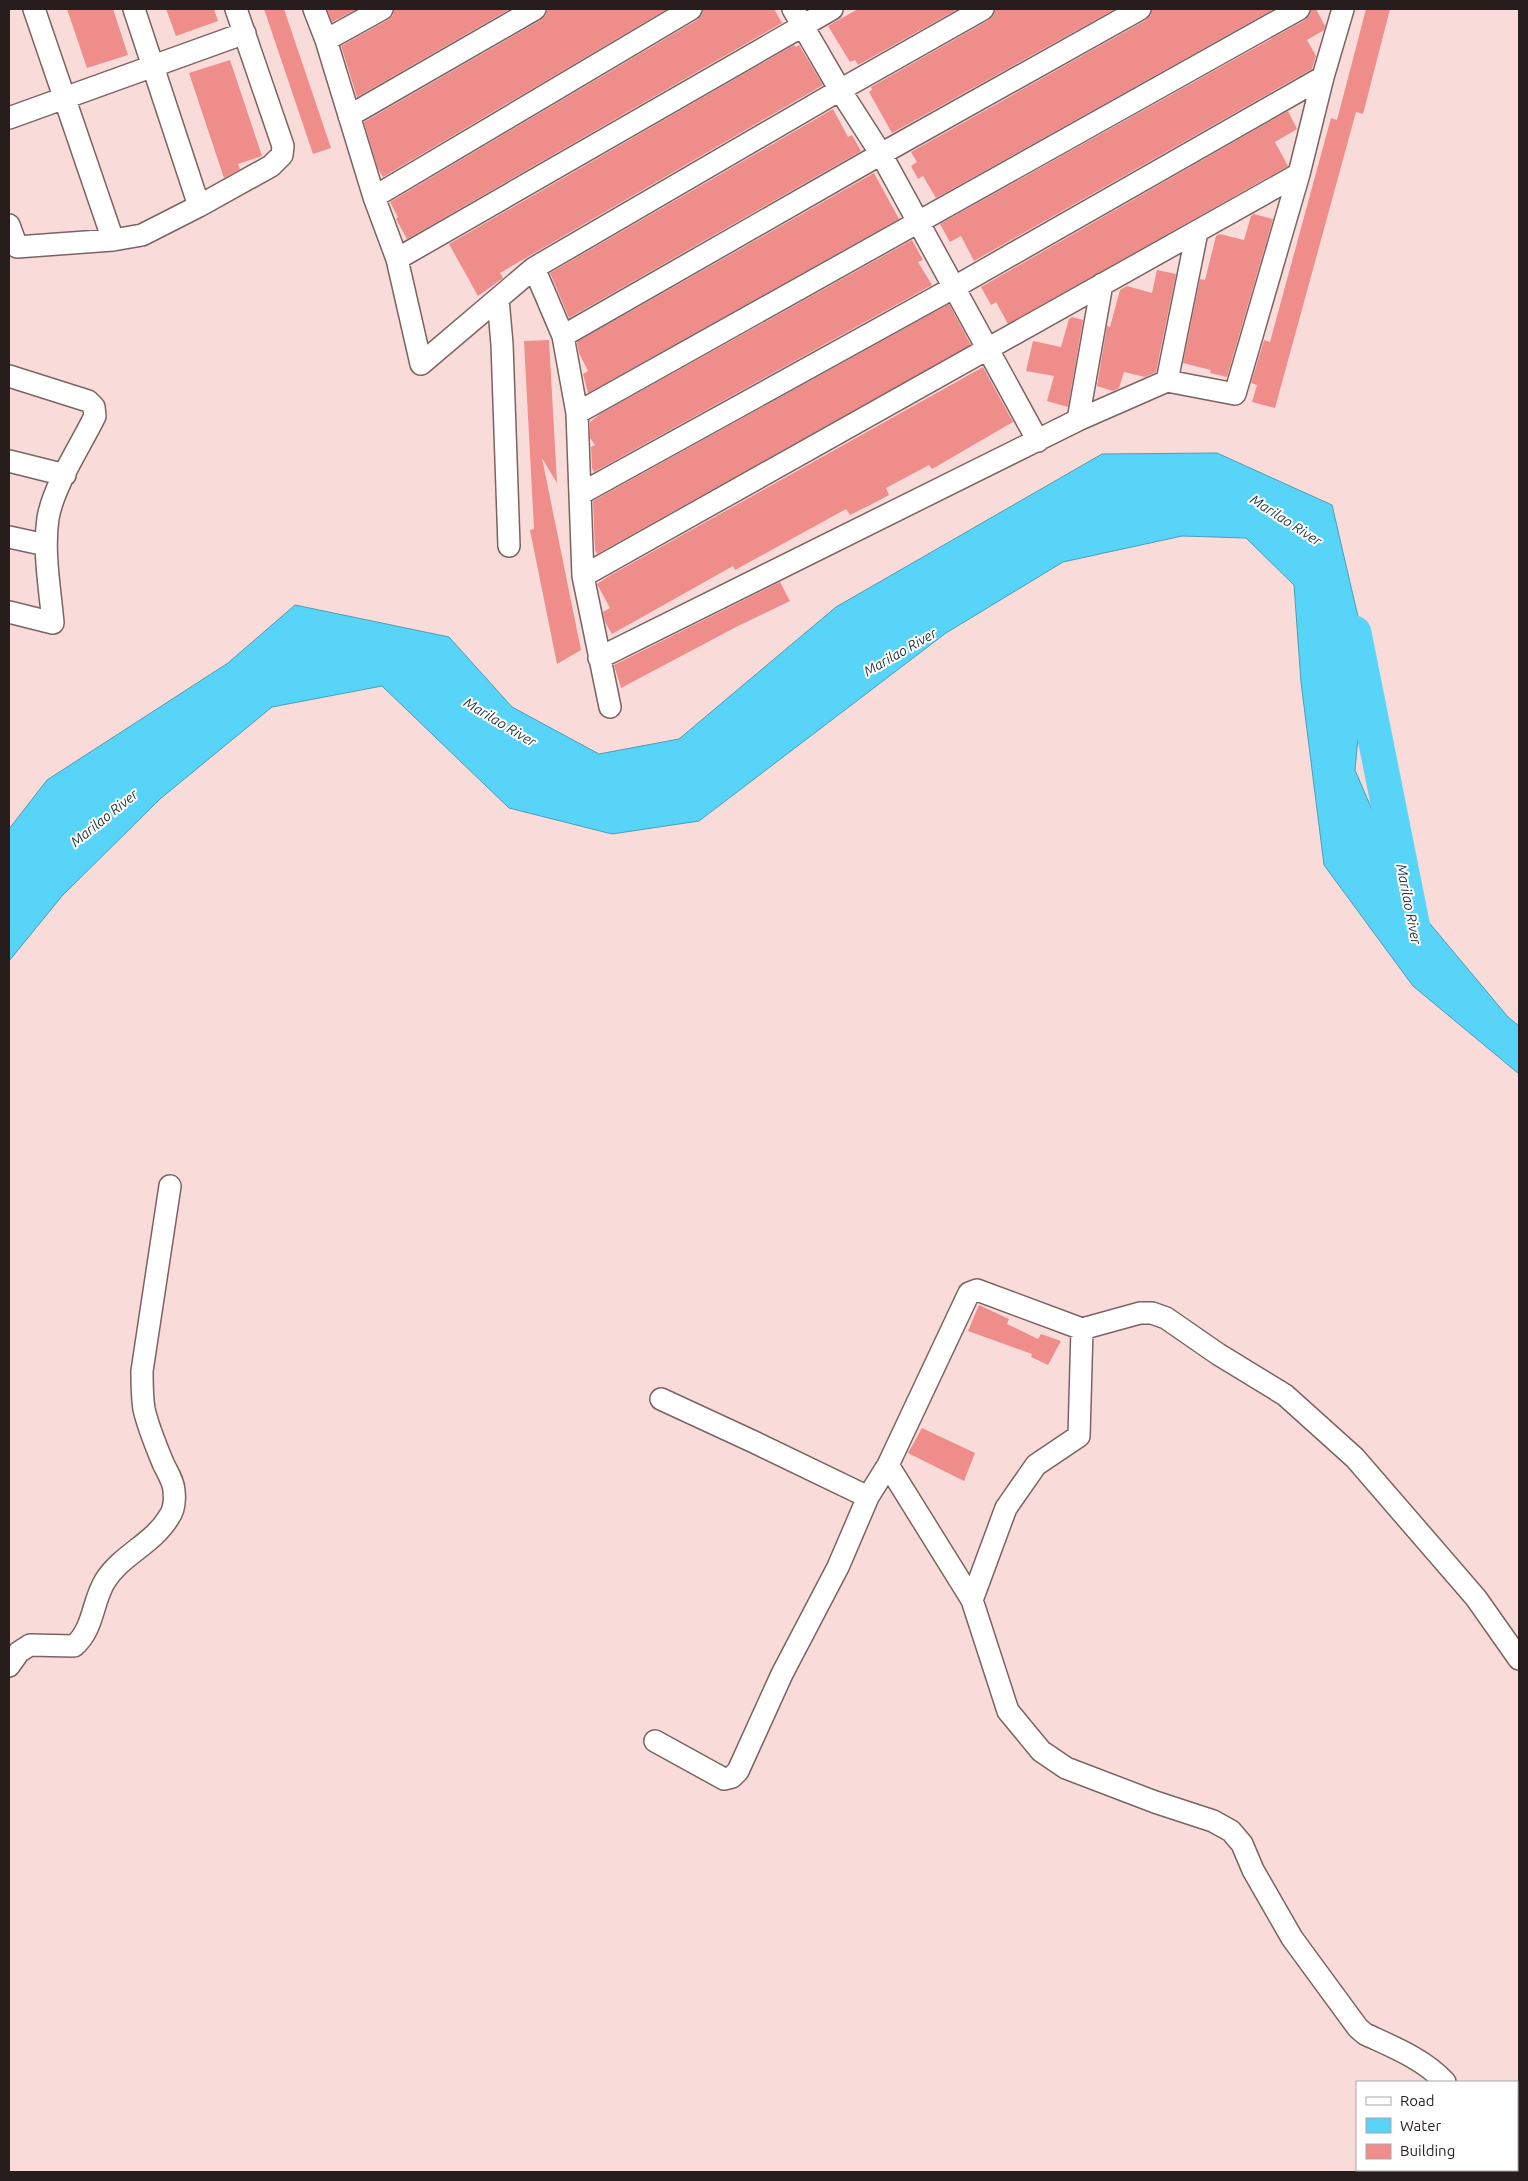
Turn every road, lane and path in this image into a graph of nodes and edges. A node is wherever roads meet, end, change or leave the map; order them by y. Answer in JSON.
{"nodes":[{"id":1,"x":34,"y":9,"type":"edge"},
{"id":2,"x":134,"y":9,"type":"edge"},
{"id":3,"x":236,"y":9,"type":"edge"},
{"id":4,"x":314,"y":9,"type":"edge"},
{"id":5,"x":382,"y":9,"type":"edge"},
{"id":6,"x":536,"y":9,"type":"edge"},
{"id":7,"x":691,"y":9,"type":"edge"},
{"id":8,"x":832,"y":9,"type":"edge"},
{"id":9,"x":983,"y":9,"type":"edge"},
{"id":10,"x":1140,"y":9,"type":"edge"},
{"id":11,"x":1299,"y":9,"type":"edge"},
{"id":12,"x":1343,"y":9,"type":"edge"},
{"id":13,"x":798,"y":17,"type":"edge"},
{"id":14,"x":245,"y":33,"type":"junction"},
{"id":15,"x":326,"y":40,"type":"junction"},
{"id":16,"x":152,"y":66,"type":"junction"},
{"id":17,"x":1322,"y":77,"type":"junction"},
{"id":18,"x":840,"y":90,"type":"junction"},
{"id":19,"x":66,"y":98,"type":"junction"},
{"id":20,"x":349,"y":116,"type":"junction"},
{"id":21,"x":9,"y":118,"type":"edge"},
{"id":22,"x":881,"y":154,"type":"junction"},
{"id":23,"x":1299,"y":174,"type":"junction"},
{"id":24,"x":374,"y":197,"type":"junction"},
{"id":25,"x":199,"y":206,"type":"junction"},
{"id":26,"x":917,"y":223,"type":"junction"},
{"id":27,"x":9,"y":224,"type":"edge"},
{"id":28,"x":1197,"y":232,"type":"junction"},
{"id":29,"x":113,"y":240,"type":"junction"},
{"id":30,"x":397,"y":258,"type":"junction"},
{"id":31,"x":534,"y":268,"type":"junction"},
{"id":32,"x":1102,"y":284,"type":"junction"},
{"id":33,"x":953,"y":288,"type":"junction"},
{"id":34,"x":498,"y":299,"type":"junction"},
{"id":35,"x":563,"y":336,"type":"junction"},
{"id":36,"x":988,"y":351,"type":"junction"},
{"id":37,"x":9,"y":376,"type":"edge"},
{"id":38,"x":1166,"y":381,"type":"junction"},
{"id":39,"x":577,"y":413,"type":"junction"},
{"id":40,"x":1078,"y":420,"type":"junction"},
{"id":41,"x":1038,"y":441,"type":"junction"},
{"id":42,"x":9,"y":461,"type":"edge"},
{"id":43,"x":65,"y":475,"type":"junction"},
{"id":44,"x":580,"y":494,"type":"junction"},
{"id":45,"x":9,"y":537,"type":"edge"},
{"id":46,"x":46,"y":545,"type":"junction"},
{"id":47,"x":509,"y":546,"type":"dead end"},
{"id":48,"x":583,"y":576,"type":"junction"},
{"id":49,"x":9,"y":612,"type":"edge"},
{"id":50,"x":600,"y":658,"type":"junction"},
{"id":51,"x":610,"y":707,"type":"dead end"},
{"id":52,"x":170,"y":1186,"type":"dead end"},
{"id":53,"x":1082,"y":1329,"type":"junction"},
{"id":54,"x":661,"y":1400,"type":"dead end"},
{"id":55,"x":888,"y":1465,"type":"junction"},
{"id":56,"x":868,"y":1497,"type":"junction"},
{"id":57,"x":972,"y":1600,"type":"junction"},
{"id":58,"x":1519,"y":1659,"type":"edge"},
{"id":59,"x":9,"y":1666,"type":"edge"},
{"id":60,"x":655,"y":1741,"type":"dead end"},
{"id":61,"x":1444,"y":2081,"type":"edge"}],
"edges":[{"from":1,"to":19,"type":"street"},
{"from":2,"to":16,"type":"street"},
{"from":3,"to":14,"type":"street"},
{"from":4,"to":15,"type":"street"},
{"from":5,"to":15,"type":"street"},
{"from":6,"to":20,"type":"street"},
{"from":7,"to":24,"type":"street"},
{"from":8,"to":13,"type":"street"},
{"from":9,"to":18,"type":"street"},
{"from":10,"to":22,"type":"street"},
{"from":11,"to":26,"type":"street"},
{"from":12,"to":17,"type":"street"},
{"from":13,"to":18,"type":"street"},
{"from":13,"to":30,"type":"street"},
{"from":14,"to":16,"type":"street"},
{"from":14,"to":25,"type":"street"},
{"from":15,"to":20,"type":"street"},
{"from":16,"to":19,"type":"street"},
{"from":16,"to":25,"type":"street"},
{"from":17,"to":23,"type":"street"},
{"from":17,"to":33,"type":"street"},
{"from":18,"to":22,"type":"street"},
{"from":18,"to":31,"type":"street"},
{"from":19,"to":21,"type":"street"},
{"from":19,"to":29,"type":"street"},
{"from":20,"to":24,"type":"street"},
{"from":22,"to":26,"type":"street"},
{"from":22,"to":35,"type":"street"},
{"from":23,"to":28,"type":"street"},
{"from":23,"to":38,"type":"street"},
{"from":24,"to":30,"type":"street"},
{"from":25,"to":29,"type":"street"},
{"from":26,"to":33,"type":"street"},
{"from":26,"to":39,"type":"street"},
{"from":27,"to":29,"type":"street"},
{"from":28,"to":32,"type":"street"},
{"from":28,"to":38,"type":"street"},
{"from":30,"to":34,"type":"street"},
{"from":31,"to":34,"type":"street"},
{"from":31,"to":35,"type":"street"},
{"from":32,"to":36,"type":"street"},
{"from":32,"to":40,"type":"street"},
{"from":33,"to":36,"type":"street"},
{"from":33,"to":44,"type":"street"},
{"from":34,"to":47,"type":"street"},
{"from":35,"to":39,"type":"street"},
{"from":36,"to":41,"type":"street"},
{"from":36,"to":48,"type":"street"},
{"from":37,"to":43,"type":"street"},
{"from":38,"to":40,"type":"street"},
{"from":39,"to":44,"type":"street"},
{"from":40,"to":41,"type":"street"},
{"from":41,"to":50,"type":"street"},
{"from":42,"to":43,"type":"street"},
{"from":43,"to":46,"type":"street"},
{"from":44,"to":48,"type":"street"},
{"from":45,"to":46,"type":"street"},
{"from":46,"to":49,"type":"street"},
{"from":48,"to":50,"type":"street"},
{"from":50,"to":51,"type":"street"},
{"from":52,"to":59,"type":"street"},
{"from":53,"to":55,"type":"street"},
{"from":53,"to":57,"type":"street"},
{"from":53,"to":58,"type":"street"},
{"from":54,"to":56,"type":"street"},
{"from":55,"to":56,"type":"street"},
{"from":55,"to":57,"type":"street"},
{"from":56,"to":60,"type":"street"},
{"from":57,"to":61,"type":"street"}]}
